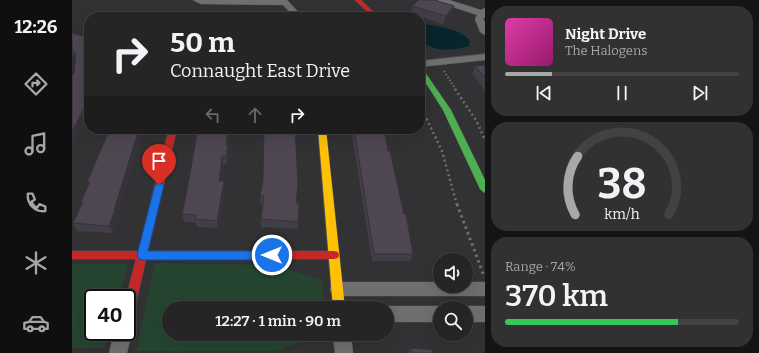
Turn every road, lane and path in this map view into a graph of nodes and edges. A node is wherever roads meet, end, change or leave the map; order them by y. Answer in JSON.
{"nodes":[{"id":1,"x":197,"y":0,"type":"edge"},
{"id":2,"x":358,"y":0,"type":"edge"},
{"id":3,"x":441,"y":0,"type":"edge"},
{"id":4,"x":465,"y":0,"type":"edge"},
{"id":5,"x":284,"y":2,"type":"edge"},
{"id":6,"x":484,"y":10,"type":"edge"},
{"id":7,"x":294,"y":12,"type":"edge"},
{"id":8,"x":371,"y":12,"type":"edge"},
{"id":9,"x":485,"y":32,"type":"edge"},
{"id":10,"x":425,"y":52,"type":"edge"},
{"id":11,"x":485,"y":57,"type":"edge"},
{"id":12,"x":435,"y":62,"type":"junction"},
{"id":13,"x":425,"y":63,"type":"edge"},
{"id":14,"x":425,"y":77,"type":"edge"},
{"id":15,"x":425,"y":115,"type":"edge"},
{"id":16,"x":172,"y":134,"type":"edge"},
{"id":17,"x":322,"y":134,"type":"edge"},
{"id":18,"x":485,"y":140,"type":"edge"},
{"id":19,"x":485,"y":189,"type":"edge"},
{"id":20,"x":72,"y":255,"type":"edge"},
{"id":21,"x":142,"y":255,"type":"junction"},
{"id":22,"x":334,"y":255,"type":"junction"},
{"id":23,"x":485,"y":280,"type":"edge"},
{"id":24,"x":134,"y":289,"type":"edge"},
{"id":25,"x":338,"y":289,"type":"junction"},
{"id":26,"x":485,"y":289,"type":"edge"},
{"id":27,"x":339,"y":301,"type":"edge"},
{"id":28,"x":394,"y":314,"type":"edge"},
{"id":29,"x":433,"y":314,"type":"edge"},
{"id":30,"x":473,"y":314,"type":"edge"},
{"id":31,"x":485,"y":314,"type":"edge"},
{"id":32,"x":121,"y":341,"type":"edge"},
{"id":33,"x":343,"y":341,"type":"edge"},
{"id":34,"x":118,"y":353,"type":"edge"},
{"id":35,"x":344,"y":353,"type":"edge"}],
"edges":[{"from":1,"to":5,"type":"street"},
{"from":2,"to":8,"type":"street"},
{"from":3,"to":6,"type":"street"},
{"from":4,"to":6,"type":"street"},
{"from":5,"to":7,"type":"street"},
{"from":6,"to":9,"type":"street"},
{"from":10,"to":12,"type":"path"},
{"from":11,"to":12,"type":"street"},
{"from":12,"to":13,"type":"street"},
{"from":12,"to":18,"type":"path"},
{"from":14,"to":19,"type":"street"},
{"from":15,"to":23,"type":"path"},
{"from":16,"to":21,"type":"street"},
{"from":17,"to":22,"type":"street"},
{"from":20,"to":21,"type":"street"},
{"from":21,"to":22,"type":"street"},
{"from":21,"to":24,"type":"street"},
{"from":22,"to":25,"type":"street"},
{"from":25,"to":26,"type":"street"},
{"from":25,"to":27,"type":"street"},
{"from":28,"to":29,"type":"street"},
{"from":30,"to":31,"type":"street"},
{"from":32,"to":34,"type":"street"},
{"from":33,"to":35,"type":"street"}]}
